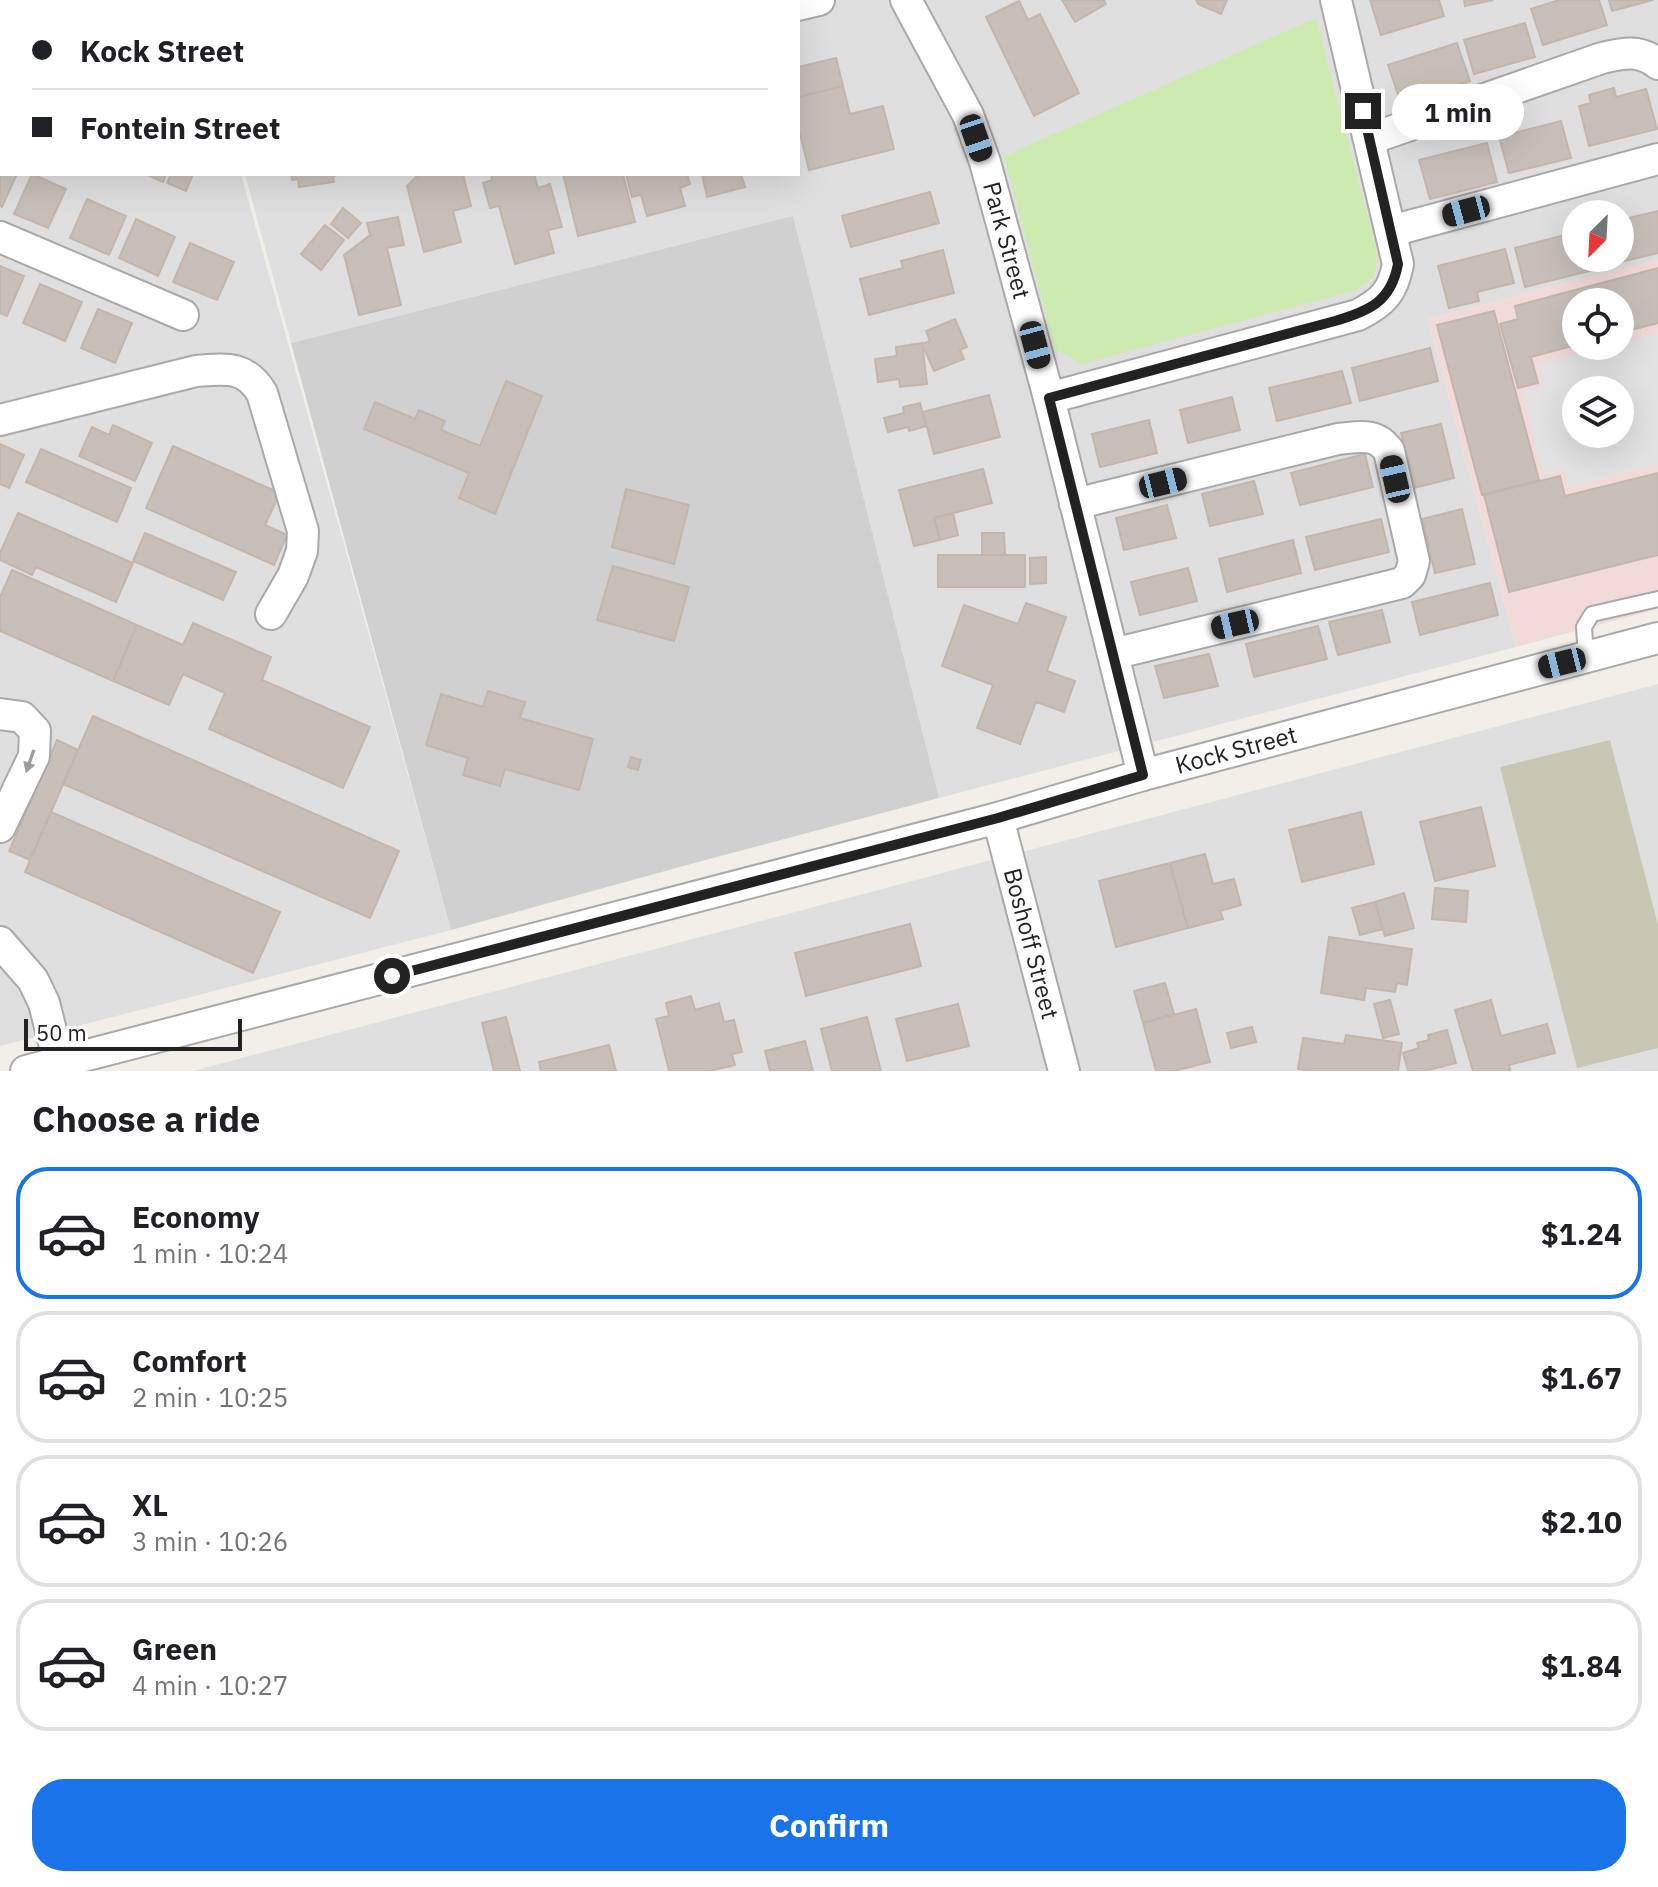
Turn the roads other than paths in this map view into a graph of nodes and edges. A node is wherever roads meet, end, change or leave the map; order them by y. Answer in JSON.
{"nodes":[{"id":1,"x":906,"y":0,"type":"edge"},
{"id":2,"x":1336,"y":0,"type":"edge"},
{"id":3,"x":1658,"y":64,"type":"edge"},
{"id":4,"x":1370,"y":139,"type":"junction"},
{"id":5,"x":1658,"y":159,"type":"edge"},
{"id":6,"x":1391,"y":231,"type":"junction"},
{"id":7,"x":0,"y":237,"type":"edge"},
{"id":8,"x":183,"y":315,"type":"dead end"},
{"id":9,"x":1049,"y":398,"type":"junction"},
{"id":10,"x":0,"y":420,"type":"edge"},
{"id":11,"x":1075,"y":504,"type":"junction"},
{"id":12,"x":1658,"y":599,"type":"edge"},
{"id":13,"x":271,"y":614,"type":"dead end"},
{"id":14,"x":1658,"y":638,"type":"edge"},
{"id":15,"x":1113,"y":654,"type":"junction"},
{"id":16,"x":1586,"y":657,"type":"junction"},
{"id":17,"x":0,"y":714,"type":"edge"},
{"id":18,"x":1143,"y":775,"type":"junction"},
{"id":19,"x":998,"y":818,"type":"junction"},
{"id":20,"x":0,"y":827,"type":"edge"},
{"id":21,"x":0,"y":942,"type":"edge"},
{"id":22,"x":59,"y":1062,"type":"junction"},
{"id":23,"x":26,"y":1071,"type":"edge"},
{"id":24,"x":1064,"y":1071,"type":"edge"}],
"edges":[{"from":1,"to":9,"type":"street","name":"Park Street"},
{"from":2,"to":4,"type":"street"},
{"from":3,"to":4,"type":"street"},
{"from":4,"to":6,"type":"street"},
{"from":5,"to":6,"type":"street"},
{"from":6,"to":9,"type":"street"},
{"from":7,"to":8,"type":"street"},
{"from":9,"to":11,"type":"street","name":"Park Street"},
{"from":10,"to":13,"type":"street"},
{"from":11,"to":15,"type":"street","name":"Park Street"},
{"from":11,"to":15,"type":"street"},
{"from":12,"to":16,"type":"lane"},
{"from":14,"to":16,"type":"street","name":"Kock Street"},
{"from":15,"to":18,"type":"street","name":"Park Street"},
{"from":16,"to":18,"type":"street","name":"Kock Street"},
{"from":17,"to":20,"type":"street","one_way":true},
{"from":18,"to":19,"type":"street","name":"Kock Street"},
{"from":19,"to":22,"type":"street","name":"Kock Street"},
{"from":19,"to":24,"type":"street","name":"Boshoff Street"},
{"from":21,"to":22,"type":"street"},
{"from":22,"to":23,"type":"street","name":"Kock Street"}]}
